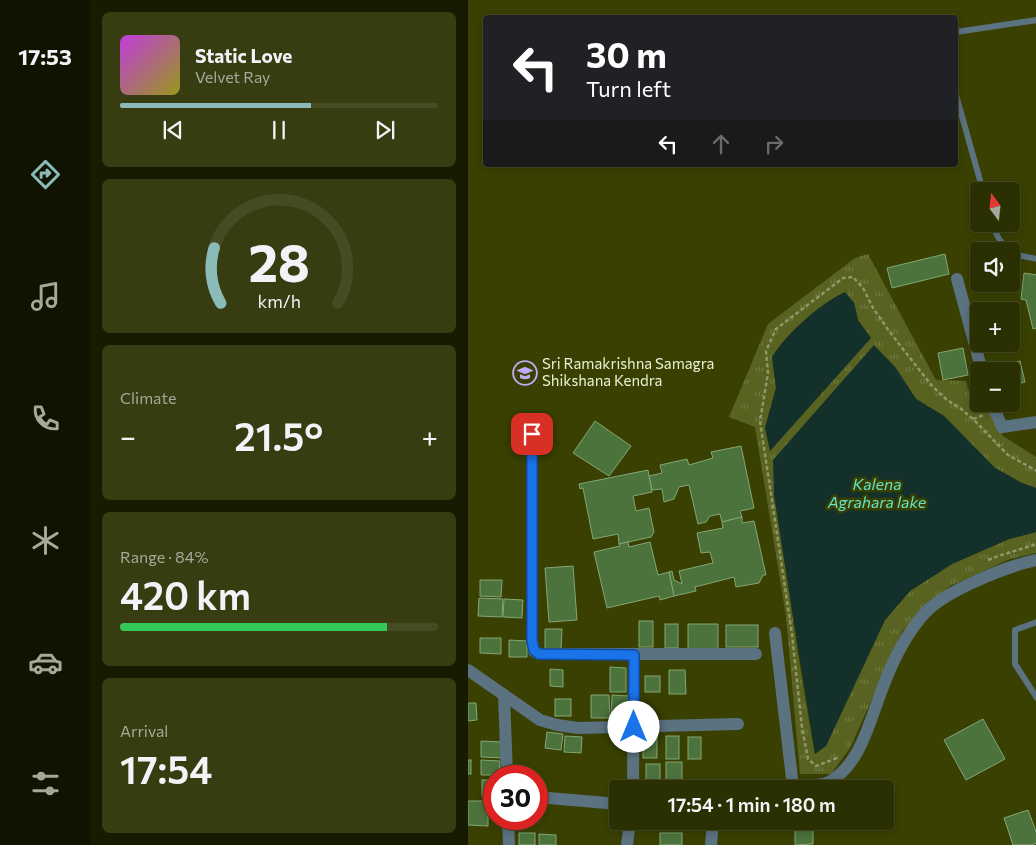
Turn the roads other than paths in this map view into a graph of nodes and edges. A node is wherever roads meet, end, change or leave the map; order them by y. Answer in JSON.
{"nodes":[{"id":1,"x":1036,"y":20,"type":"edge"},
{"id":2,"x":958,"y":32,"type":"edge"},
{"id":3,"x":958,"y":103,"type":"edge"},
{"id":4,"x":980,"y":182,"type":"edge"},
{"id":5,"x":1020,"y":256,"type":"edge"},
{"id":6,"x":1036,"y":259,"type":"edge"},
{"id":7,"x":957,"y":279,"type":"dead end"},
{"id":8,"x":980,"y":362,"type":"edge"},
{"id":9,"x":995,"y":412,"type":"edge"},
{"id":10,"x":1036,"y":422,"type":"edge"},
{"id":11,"x":532,"y":434,"type":"dead end"},
{"id":12,"x":1036,"y":560,"type":"edge"},
{"id":13,"x":1036,"y":622,"type":"edge"},
{"id":14,"x":775,"y":633,"type":"dead end"},
{"id":15,"x":756,"y":654,"type":"dead end"},
{"id":16,"x":634,"y":655,"type":"junction"},
{"id":17,"x":468,"y":670,"type":"edge"},
{"id":18,"x":504,"y":695,"type":"junction"},
{"id":19,"x":1036,"y":698,"type":"edge"},
{"id":20,"x":738,"y":724,"type":"dead end"},
{"id":21,"x":634,"y":727,"type":"junction"},
{"id":22,"x":507,"y":765,"type":"edge"},
{"id":23,"x":634,"y":780,"type":"edge"},
{"id":24,"x":792,"y":780,"type":"edge"},
{"id":25,"x":832,"y":780,"type":"edge"},
{"id":26,"x":548,"y":798,"type":"edge"},
{"id":27,"x":609,"y":803,"type":"edge"},
{"id":28,"x":508,"y":830,"type":"edge"},
{"id":29,"x":628,"y":830,"type":"edge"},
{"id":30,"x":712,"y":830,"type":"edge"},
{"id":31,"x":509,"y":845,"type":"edge"},
{"id":32,"x":626,"y":845,"type":"edge"},
{"id":33,"x":711,"y":845,"type":"edge"}],
"edges":[{"from":1,"to":2,"type":"lane"},
{"from":3,"to":4,"type":"lane"},
{"from":5,"to":6,"type":"lane"},
{"from":7,"to":8,"type":"street"},
{"from":9,"to":10,"type":"street"},
{"from":11,"to":16,"type":"street"},
{"from":12,"to":25,"type":"street"},
{"from":13,"to":19,"type":"lane"},
{"from":14,"to":24,"type":"street"},
{"from":15,"to":16,"type":"street"},
{"from":16,"to":21,"type":"street"},
{"from":17,"to":18,"type":"street"},
{"from":18,"to":21,"type":"street"},
{"from":18,"to":22,"type":"street"},
{"from":20,"to":21,"type":"street"},
{"from":21,"to":23,"type":"street"},
{"from":26,"to":27,"type":"street"},
{"from":28,"to":31,"type":"street"},
{"from":29,"to":32,"type":"street"},
{"from":30,"to":33,"type":"street"}]}
